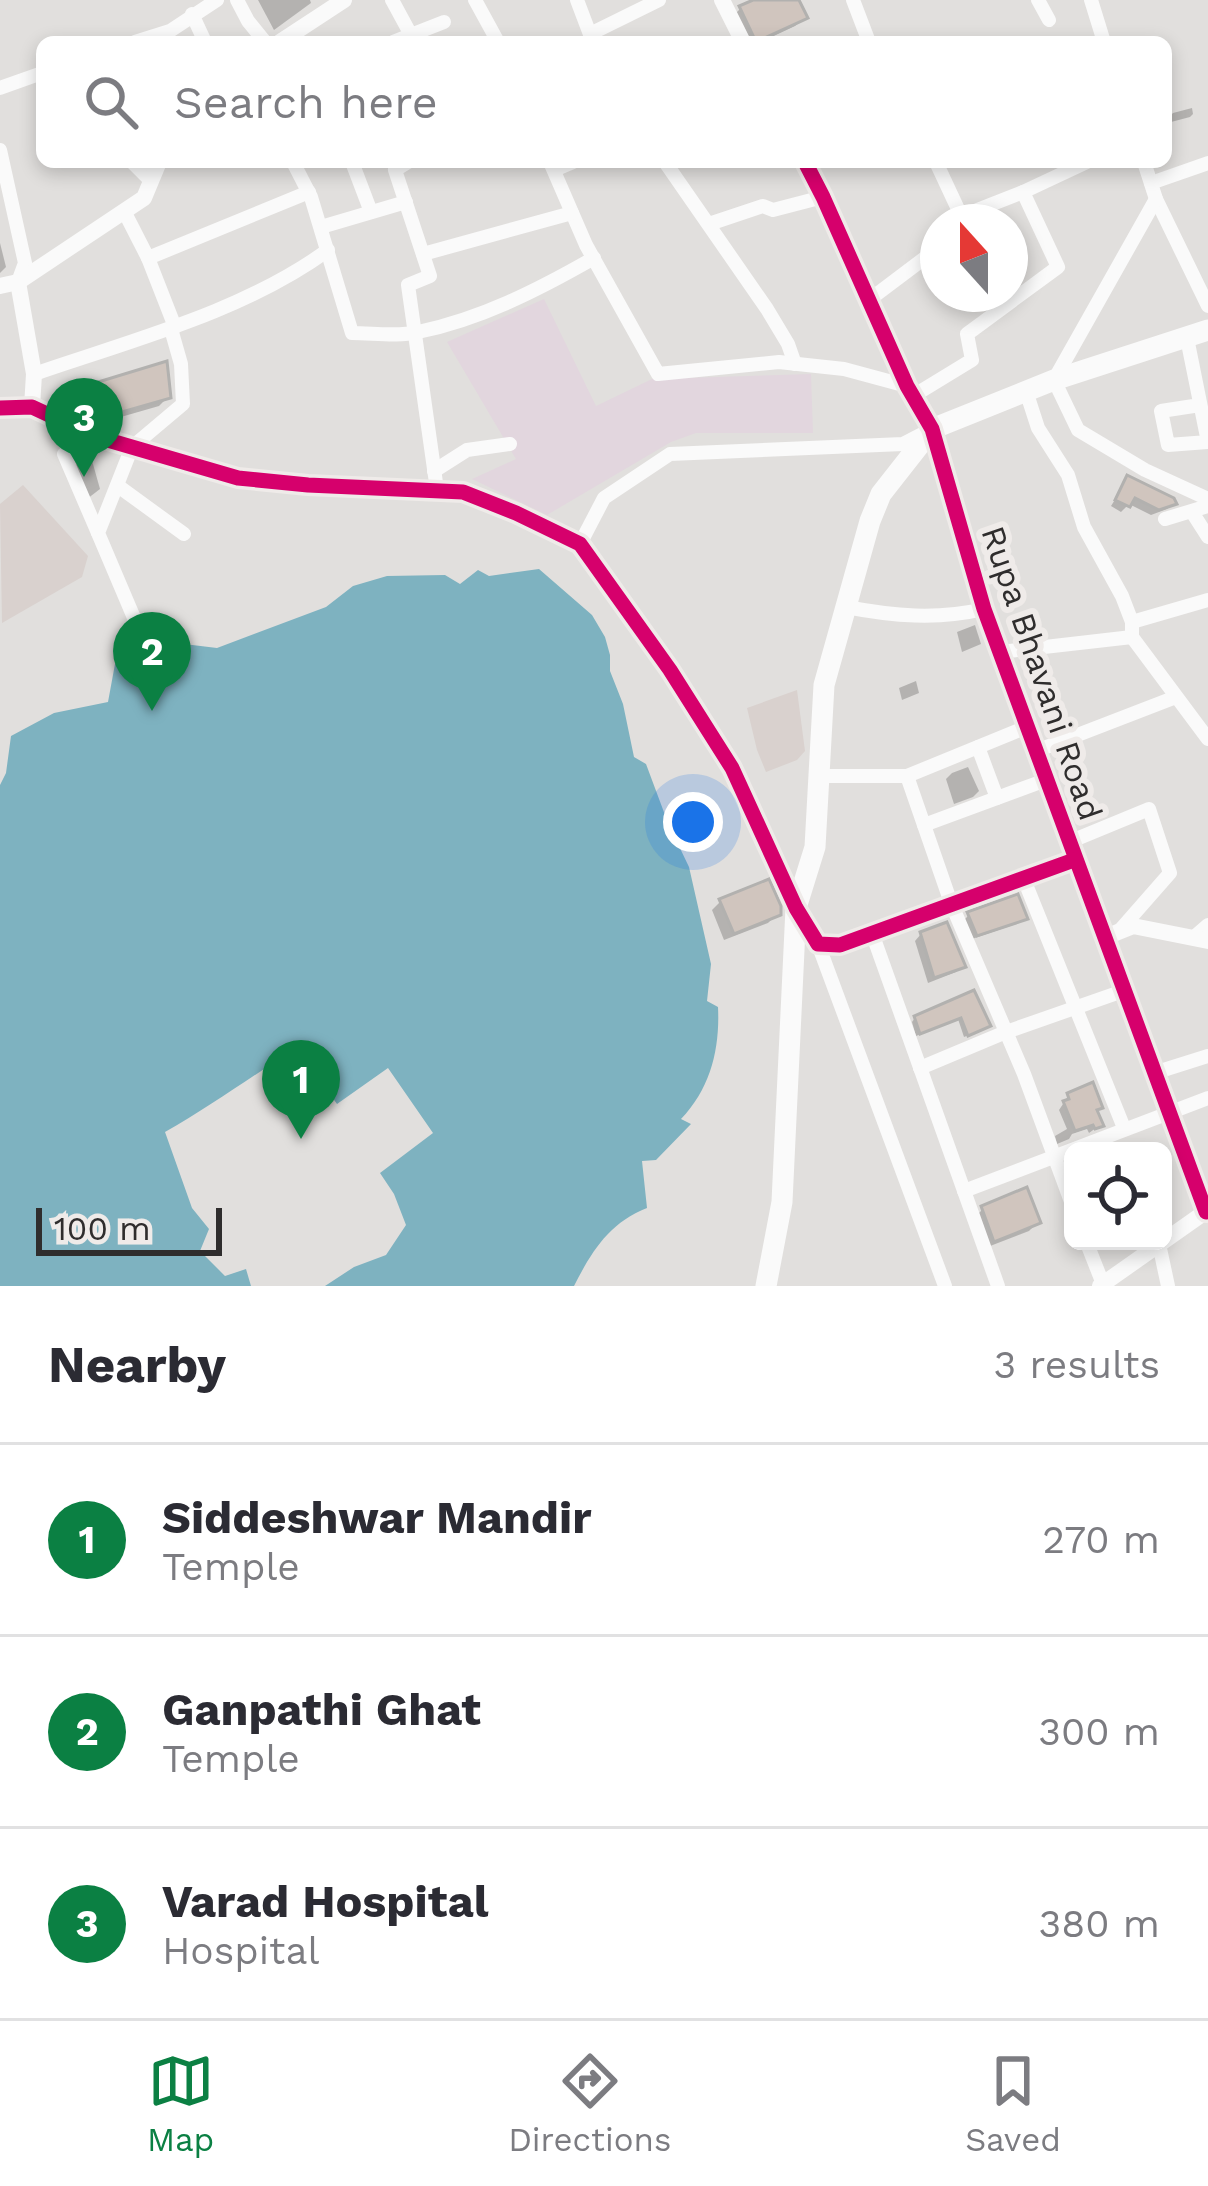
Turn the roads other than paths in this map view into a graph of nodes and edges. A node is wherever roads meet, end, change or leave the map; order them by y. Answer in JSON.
{"nodes":[{"id":1,"x":218,"y":0,"type":"edge"},
{"id":2,"x":237,"y":0,"type":"edge"},
{"id":3,"x":344,"y":0,"type":"edge"},
{"id":4,"x":392,"y":0,"type":"edge"},
{"id":5,"x":475,"y":0,"type":"edge"},
{"id":6,"x":577,"y":0,"type":"edge"},
{"id":7,"x":659,"y":0,"type":"edge"},
{"id":8,"x":722,"y":0,"type":"edge"},
{"id":9,"x":853,"y":0,"type":"edge"},
{"id":10,"x":1038,"y":0,"type":"edge"},
{"id":11,"x":1090,"y":0,"type":"edge"},
{"id":12,"x":192,"y":14,"type":"junction"},
{"id":13,"x":1049,"y":20,"type":"dead end"},
{"id":14,"x":444,"y":22,"type":"dead end"},
{"id":15,"x":411,"y":35,"type":"joint"},
{"id":16,"x":156,"y":36,"type":"edge"},
{"id":17,"x":202,"y":36,"type":"edge"},
{"id":18,"x":260,"y":36,"type":"edge"},
{"id":19,"x":289,"y":36,"type":"edge"},
{"id":20,"x":495,"y":36,"type":"edge"},
{"id":21,"x":591,"y":36,"type":"edge"},
{"id":22,"x":596,"y":36,"type":"edge"},
{"id":23,"x":740,"y":36,"type":"edge"},
{"id":24,"x":864,"y":36,"type":"edge"},
{"id":25,"x":1102,"y":36,"type":"edge"},
{"id":26,"x":36,"y":75,"type":"edge"},
{"id":27,"x":0,"y":88,"type":"edge"},
{"id":28,"x":0,"y":150,"type":"edge"},
{"id":29,"x":1208,"y":164,"type":"edge"},
{"id":30,"x":138,"y":168,"type":"edge"},
{"id":31,"x":156,"y":168,"type":"edge"},
{"id":32,"x":296,"y":168,"type":"edge"},
{"id":33,"x":354,"y":168,"type":"edge"},
{"id":34,"x":398,"y":168,"type":"edge"},
{"id":35,"x":553,"y":168,"type":"edge"},
{"id":36,"x":669,"y":168,"type":"edge"},
{"id":37,"x":808,"y":168,"type":"edge"},
{"id":38,"x":939,"y":168,"type":"edge"},
{"id":39,"x":1074,"y":168,"type":"edge"},
{"id":40,"x":1146,"y":168,"type":"edge"},
{"id":41,"x":151,"y":181,"type":"junction"},
{"id":42,"x":1151,"y":183,"type":"junction"},
{"id":43,"x":309,"y":192,"type":"junction"},
{"id":44,"x":1023,"y":192,"type":"junction"},
{"id":45,"x":824,"y":197,"type":"junction"},
{"id":46,"x":1156,"y":199,"type":"junction"},
{"id":47,"x":406,"y":202,"type":"junction"},
{"id":48,"x":956,"y":204,"type":"edge"},
{"id":49,"x":996,"y":204,"type":"edge"},
{"id":50,"x":124,"y":212,"type":"junction"},
{"id":51,"x":371,"y":212,"type":"junction"},
{"id":52,"x":572,"y":213,"type":"junction"},
{"id":53,"x":709,"y":224,"type":"junction"},
{"id":54,"x":321,"y":227,"type":"junction"},
{"id":55,"x":328,"y":250,"type":"junction"},
{"id":56,"x":423,"y":254,"type":"junction"},
{"id":57,"x":148,"y":258,"type":"junction"},
{"id":58,"x":594,"y":258,"type":"junction"},
{"id":59,"x":920,"y":261,"type":"edge"},
{"id":60,"x":9,"y":284,"type":"edge"},
{"id":61,"x":868,"y":299,"type":"junction"},
{"id":62,"x":1208,"y":305,"type":"edge"},
{"id":63,"x":173,"y":328,"type":"junction"},
{"id":64,"x":414,"y":334,"type":"junction"},
{"id":65,"x":1198,"y":334,"type":"edge"},
{"id":66,"x":794,"y":364,"type":"junction"},
{"id":67,"x":34,"y":374,"type":"junction"},
{"id":68,"x":1054,"y":380,"type":"junction"},
{"id":69,"x":910,"y":391,"type":"junction"},
{"id":70,"x":1026,"y":391,"type":"junction"},
{"id":71,"x":1201,"y":405,"type":"junction"},
{"id":72,"x":32,"y":407,"type":"junction"},
{"id":73,"x":0,"y":408,"type":"edge"},
{"id":74,"x":932,"y":429,"type":"junction"},
{"id":75,"x":94,"y":436,"type":"junction"},
{"id":76,"x":1208,"y":442,"type":"edge"},
{"id":77,"x":510,"y":444,"type":"dead end"},
{"id":78,"x":132,"y":447,"type":"junction"},
{"id":79,"x":434,"y":470,"type":"junction"},
{"id":80,"x":118,"y":486,"type":"junction"},
{"id":81,"x":436,"y":490,"type":"junction"},
{"id":82,"x":1208,"y":503,"type":"edge"},
{"id":83,"x":1192,"y":512,"type":"junction"},
{"id":84,"x":1166,"y":519,"type":"dead end"},
{"id":85,"x":98,"y":533,"type":"junction"},
{"id":86,"x":184,"y":534,"type":"dead end"},
{"id":87,"x":1208,"y":537,"type":"edge"},
{"id":88,"x":580,"y":544,"type":"junction"},
{"id":89,"x":1208,"y":600,"type":"edge"},
{"id":90,"x":846,"y":607,"type":"junction"},
{"id":91,"x":984,"y":609,"type":"junction"},
{"id":92,"x":1132,"y":630,"type":"junction"},
{"id":93,"x":143,"y":638,"type":"dead end"},
{"id":94,"x":1000,"y":652,"type":"junction"},
{"id":95,"x":1176,"y":697,"type":"junction"},
{"id":96,"x":1027,"y":727,"type":"junction"},
{"id":97,"x":1207,"y":737,"type":"edge"},
{"id":98,"x":978,"y":747,"type":"junction"},
{"id":99,"x":1036,"y":752,"type":"junction"},
{"id":100,"x":819,"y":776,"type":"junction"},
{"id":101,"x":907,"y":776,"type":"junction"},
{"id":102,"x":1046,"y":780,"type":"junction"},
{"id":103,"x":997,"y":798,"type":"junction"},
{"id":104,"x":924,"y":825,"type":"junction"},
{"id":105,"x":1071,"y":851,"type":"junction"},
{"id":106,"x":1023,"y":877,"type":"junction"},
{"id":107,"x":951,"y":903,"type":"junction"},
{"id":108,"x":796,"y":908,"type":"junction"},
{"id":109,"x":1208,"y":925,"type":"edge"},
{"id":110,"x":872,"y":933,"type":"junction"},
{"id":111,"x":1110,"y":936,"type":"junction"},
{"id":112,"x":1201,"y":940,"type":"edge"},
{"id":113,"x":818,"y":944,"type":"junction"},
{"id":114,"x":1123,"y":991,"type":"junction"},
{"id":115,"x":1074,"y":1006,"type":"junction"},
{"id":116,"x":1006,"y":1032,"type":"junction"},
{"id":117,"x":1208,"y":1057,"type":"edge"},
{"id":118,"x":920,"y":1068,"type":"junction"},
{"id":119,"x":1154,"y":1073,"type":"junction"},
{"id":120,"x":1208,"y":1098,"type":"edge"},
{"id":121,"x":1168,"y":1111,"type":"junction"},
{"id":122,"x":1124,"y":1128,"type":"junction"},
{"id":123,"x":1054,"y":1156,"type":"junction"},
{"id":124,"x":1064,"y":1183,"type":"edge"},
{"id":125,"x":964,"y":1191,"type":"junction"},
{"id":126,"x":1207,"y":1211,"type":"edge"},
{"id":127,"x":1172,"y":1236,"type":"edge"},
{"id":128,"x":1089,"y":1250,"type":"edge"},
{"id":129,"x":1152,"y":1250,"type":"edge"},
{"id":130,"x":1161,"y":1250,"type":"edge"},
{"id":131,"x":1102,"y":1285,"type":"edge"},
{"id":132,"x":766,"y":1286,"type":"edge"},
{"id":133,"x":945,"y":1286,"type":"edge"},
{"id":134,"x":998,"y":1286,"type":"edge"},
{"id":135,"x":1168,"y":1286,"type":"edge"}],
"edges":[{"from":1,"to":12,"type":"street"},
{"from":2,"to":18,"type":"street"},
{"from":3,"to":19,"type":"street"},
{"from":4,"to":15,"type":"street"},
{"from":5,"to":20,"type":"street"},
{"from":6,"to":21,"type":"street"},
{"from":7,"to":22,"type":"street"},
{"from":8,"to":23,"type":"street"},
{"from":9,"to":24,"type":"street"},
{"from":10,"to":13,"type":"street"},
{"from":11,"to":25,"type":"street"},
{"from":12,"to":16,"type":"street"},
{"from":12,"to":17,"type":"street"},
{"from":14,"to":15,"type":"street"},
{"from":26,"to":27,"type":"street"},
{"from":28,"to":60,"type":"street"},
{"from":29,"to":42,"type":"street"},
{"from":30,"to":41,"type":"street"},
{"from":31,"to":41,"type":"street"},
{"from":32,"to":43,"type":"street"},
{"from":33,"to":51,"type":"street"},
{"from":34,"to":47,"type":"street"},
{"from":35,"to":52,"type":"street"},
{"from":36,"to":53,"type":"street"},
{"from":37,"to":45,"type":"street","name":"Rupa Bhavani Road"},
{"from":38,"to":48,"type":"street"},
{"from":39,"to":44,"type":"street"},
{"from":40,"to":42,"type":"street"},
{"from":41,"to":50,"type":"street"},
{"from":42,"to":46,"type":"street"},
{"from":43,"to":54,"type":"street"},
{"from":43,"to":57,"type":"street"},
{"from":44,"to":49,"type":"street"},
{"from":44,"to":69,"type":"street"},
{"from":45,"to":53,"type":"street"},
{"from":45,"to":61,"type":"street","name":"Rupa Bhavani Road"},
{"from":46,"to":62,"type":"street"},
{"from":46,"to":68,"type":"street"},
{"from":47,"to":51,"type":"street"},
{"from":47,"to":56,"type":"street"},
{"from":50,"to":57,"type":"street"},
{"from":50,"to":60,"type":"street"},
{"from":51,"to":54,"type":"street"},
{"from":52,"to":56,"type":"street"},
{"from":52,"to":58,"type":"street"},
{"from":53,"to":66,"type":"street"},
{"from":54,"to":55,"type":"street"},
{"from":55,"to":63,"type":"street"},
{"from":55,"to":64,"type":"street"},
{"from":56,"to":64,"type":"street"},
{"from":57,"to":63,"type":"street"},
{"from":58,"to":64,"type":"street"},
{"from":58,"to":66,"type":"street"},
{"from":59,"to":61,"type":"street"},
{"from":60,"to":67,"type":"street"},
{"from":61,"to":69,"type":"street","name":"Rupa Bhavani Road"},
{"from":63,"to":67,"type":"street"},
{"from":63,"to":78,"type":"street"},
{"from":64,"to":79,"type":"street"},
{"from":65,"to":68,"type":"highway"},
{"from":65,"to":71,"type":"street"},
{"from":66,"to":69,"type":"street"},
{"from":67,"to":72,"type":"street"},
{"from":68,"to":70,"type":"highway"},
{"from":68,"to":82,"type":"street"},
{"from":69,"to":74,"type":"street","name":"Rupa Bhavani Road"},
{"from":70,"to":74,"type":"highway"},
{"from":70,"to":92,"type":"street"},
{"from":71,"to":76,"type":"street"},
{"from":71,"to":76,"type":"street"},
{"from":72,"to":73,"type":"street"},
{"from":72,"to":75,"type":"street"},
{"from":74,"to":88,"type":"street"},
{"from":74,"to":90,"type":"highway"},
{"from":74,"to":91,"type":"street","name":"Rupa Bhavani Road"},
{"from":75,"to":78,"type":"street"},
{"from":75,"to":85,"type":"street"},
{"from":77,"to":79,"type":"street"},
{"from":78,"to":80,"type":"street"},
{"from":78,"to":81,"type":"street"},
{"from":79,"to":81,"type":"street"},
{"from":80,"to":85,"type":"street"},
{"from":80,"to":86,"type":"street"},
{"from":81,"to":88,"type":"street"},
{"from":82,"to":83,"type":"street"},
{"from":83,"to":84,"type":"street"},
{"from":83,"to":87,"type":"street"},
{"from":85,"to":93,"type":"street"},
{"from":88,"to":108,"type":"street"},
{"from":89,"to":92,"type":"street"},
{"from":90,"to":91,"type":"street"},
{"from":90,"to":100,"type":"highway"},
{"from":91,"to":94,"type":"street","name":"Rupa Bhavani Road"},
{"from":92,"to":94,"type":"street"},
{"from":92,"to":95,"type":"street"},
{"from":94,"to":96,"type":"street","name":"Rupa Bhavani Road"},
{"from":95,"to":97,"type":"street"},
{"from":95,"to":99,"type":"street"},
{"from":96,"to":98,"type":"street"},
{"from":96,"to":99,"type":"street","name":"Rupa Bhavani Road"},
{"from":98,"to":101,"type":"street"},
{"from":98,"to":103,"type":"street"},
{"from":99,"to":102,"type":"street","name":"Rupa Bhavani Road"},
{"from":100,"to":101,"type":"street"},
{"from":100,"to":108,"type":"highway"},
{"from":101,"to":104,"type":"street"},
{"from":102,"to":103,"type":"street"},
{"from":102,"to":105,"type":"street","name":"Rupa Bhavani Road"},
{"from":103,"to":104,"type":"street"},
{"from":104,"to":107,"type":"street"},
{"from":105,"to":106,"type":"street"},
{"from":105,"to":111,"type":"street","name":"Rupa Bhavani Road"},
{"from":105,"to":111,"type":"street"},
{"from":106,"to":107,"type":"street"},
{"from":106,"to":115,"type":"street"},
{"from":107,"to":110,"type":"street"},
{"from":107,"to":116,"type":"street"},
{"from":108,"to":113,"type":"street"},
{"from":108,"to":132,"type":"highway"},
{"from":109,"to":112,"type":"street"},
{"from":110,"to":113,"type":"street"},
{"from":110,"to":118,"type":"street"},
{"from":111,"to":112,"type":"street"},
{"from":111,"to":114,"type":"street","name":"Rupa Bhavani Road"},
{"from":113,"to":133,"type":"street"},
{"from":114,"to":115,"type":"street"},
{"from":114,"to":119,"type":"street","name":"Rupa Bhavani Road"},
{"from":115,"to":116,"type":"street"},
{"from":115,"to":122,"type":"street"},
{"from":116,"to":118,"type":"street"},
{"from":116,"to":123,"type":"street"},
{"from":117,"to":119,"type":"street"},
{"from":118,"to":125,"type":"street"},
{"from":119,"to":121,"type":"street","name":"Rupa Bhavani Road"},
{"from":120,"to":121,"type":"street"},
{"from":121,"to":122,"type":"street"},
{"from":121,"to":126,"type":"street","name":"Rupa Bhavani Road"},
{"from":122,"to":123,"type":"street"},
{"from":123,"to":124,"type":"street"},
{"from":123,"to":125,"type":"street"},
{"from":125,"to":134,"type":"street"},
{"from":126,"to":127,"type":"street"},
{"from":128,"to":131,"type":"street"},
{"from":129,"to":131,"type":"street"},
{"from":130,"to":135,"type":"street"}]}
